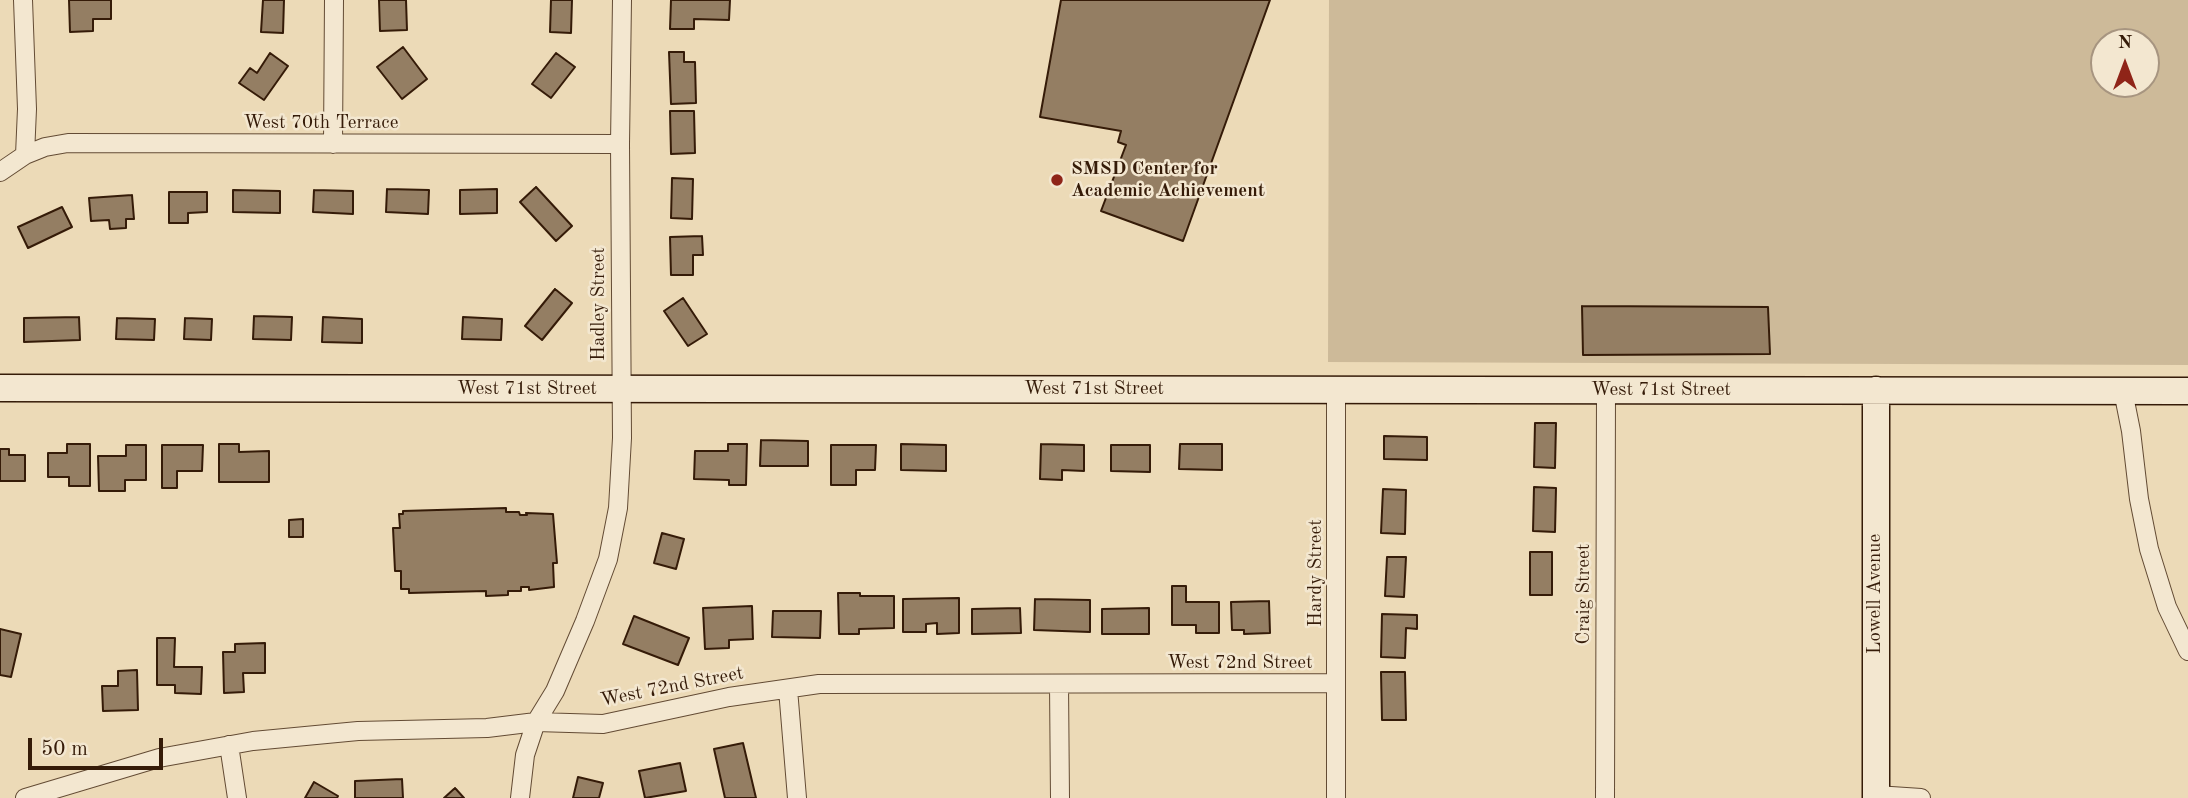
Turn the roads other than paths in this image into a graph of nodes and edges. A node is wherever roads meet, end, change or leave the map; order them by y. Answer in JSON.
{"nodes":[{"id":1,"x":23,"y":0,"type":"edge"},
{"id":2,"x":334,"y":0,"type":"edge"},
{"id":3,"x":622,"y":0,"type":"edge"},
{"id":4,"x":333,"y":144,"type":"junction"},
{"id":5,"x":620,"y":144,"type":"junction"},
{"id":6,"x":25,"y":155,"type":"junction"},
{"id":7,"x":0,"y":173,"type":"edge"},
{"id":8,"x":0,"y":388,"type":"edge"},
{"id":9,"x":621,"y":389,"type":"junction"},
{"id":10,"x":1336,"y":390,"type":"junction"},
{"id":11,"x":1606,"y":390,"type":"junction"},
{"id":12,"x":1876,"y":390,"type":"junction"},
{"id":13,"x":2123,"y":391,"type":"junction"},
{"id":14,"x":2188,"y":391,"type":"edge"},
{"id":15,"x":2188,"y":651,"type":"edge"},
{"id":16,"x":1335,"y":683,"type":"junction"},
{"id":17,"x":1059,"y":684,"type":"junction"},
{"id":18,"x":788,"y":689,"type":"junction"},
{"id":19,"x":536,"y":722,"type":"junction"},
{"id":20,"x":229,"y":745,"type":"junction"},
{"id":21,"x":1875,"y":797,"type":"edge"},
{"id":22,"x":25,"y":798,"type":"edge"},
{"id":23,"x":237,"y":798,"type":"edge"},
{"id":24,"x":520,"y":798,"type":"edge"},
{"id":25,"x":797,"y":798,"type":"edge"},
{"id":26,"x":1060,"y":798,"type":"edge"},
{"id":27,"x":1336,"y":798,"type":"edge"},
{"id":28,"x":1605,"y":798,"type":"edge"},
{"id":29,"x":1921,"y":798,"type":"edge"}],
"edges":[{"from":1,"to":6,"type":"street"},
{"from":2,"to":4,"type":"street"},
{"from":3,"to":5,"type":"street","name":"Hadley Street"},
{"from":4,"to":5,"type":"street","name":"West 70th Terrace"},
{"from":4,"to":6,"type":"street","name":"West 70th Terrace"},
{"from":5,"to":9,"type":"street","name":"Hadley Street"},
{"from":6,"to":7,"type":"street","name":"West 70th Terrace"},
{"from":8,"to":9,"type":"street","name":"West 71st Street"},
{"from":9,"to":10,"type":"street","name":"West 71st Street"},
{"from":9,"to":19,"type":"street","name":"Hadley Street"},
{"from":10,"to":11,"type":"street","name":"West 71st Street"},
{"from":10,"to":16,"type":"street","name":"Hardy Street"},
{"from":11,"to":12,"type":"street","name":"West 71st Street"},
{"from":11,"to":28,"type":"street","name":"Craig Street"},
{"from":12,"to":13,"type":"street","name":"West 71st Street"},
{"from":12,"to":21,"type":"street","name":"Lowell Avenue"},
{"from":13,"to":14,"type":"street","name":"West 71st Street"},
{"from":13,"to":15,"type":"street"},
{"from":16,"to":17,"type":"street","name":"West 72nd Street"},
{"from":16,"to":27,"type":"street","name":"Hardy Street"},
{"from":17,"to":18,"type":"street","name":"West 72nd Street"},
{"from":17,"to":26,"type":"street"},
{"from":18,"to":19,"type":"street","name":"West 72nd Street"},
{"from":18,"to":25,"type":"street"},
{"from":19,"to":20,"type":"street","name":"West 72nd Street"},
{"from":19,"to":24,"type":"street","name":"Hadley Street"},
{"from":20,"to":22,"type":"street","name":"West 72nd Street"},
{"from":20,"to":23,"type":"street"},
{"from":21,"to":29,"type":"street"}]}
